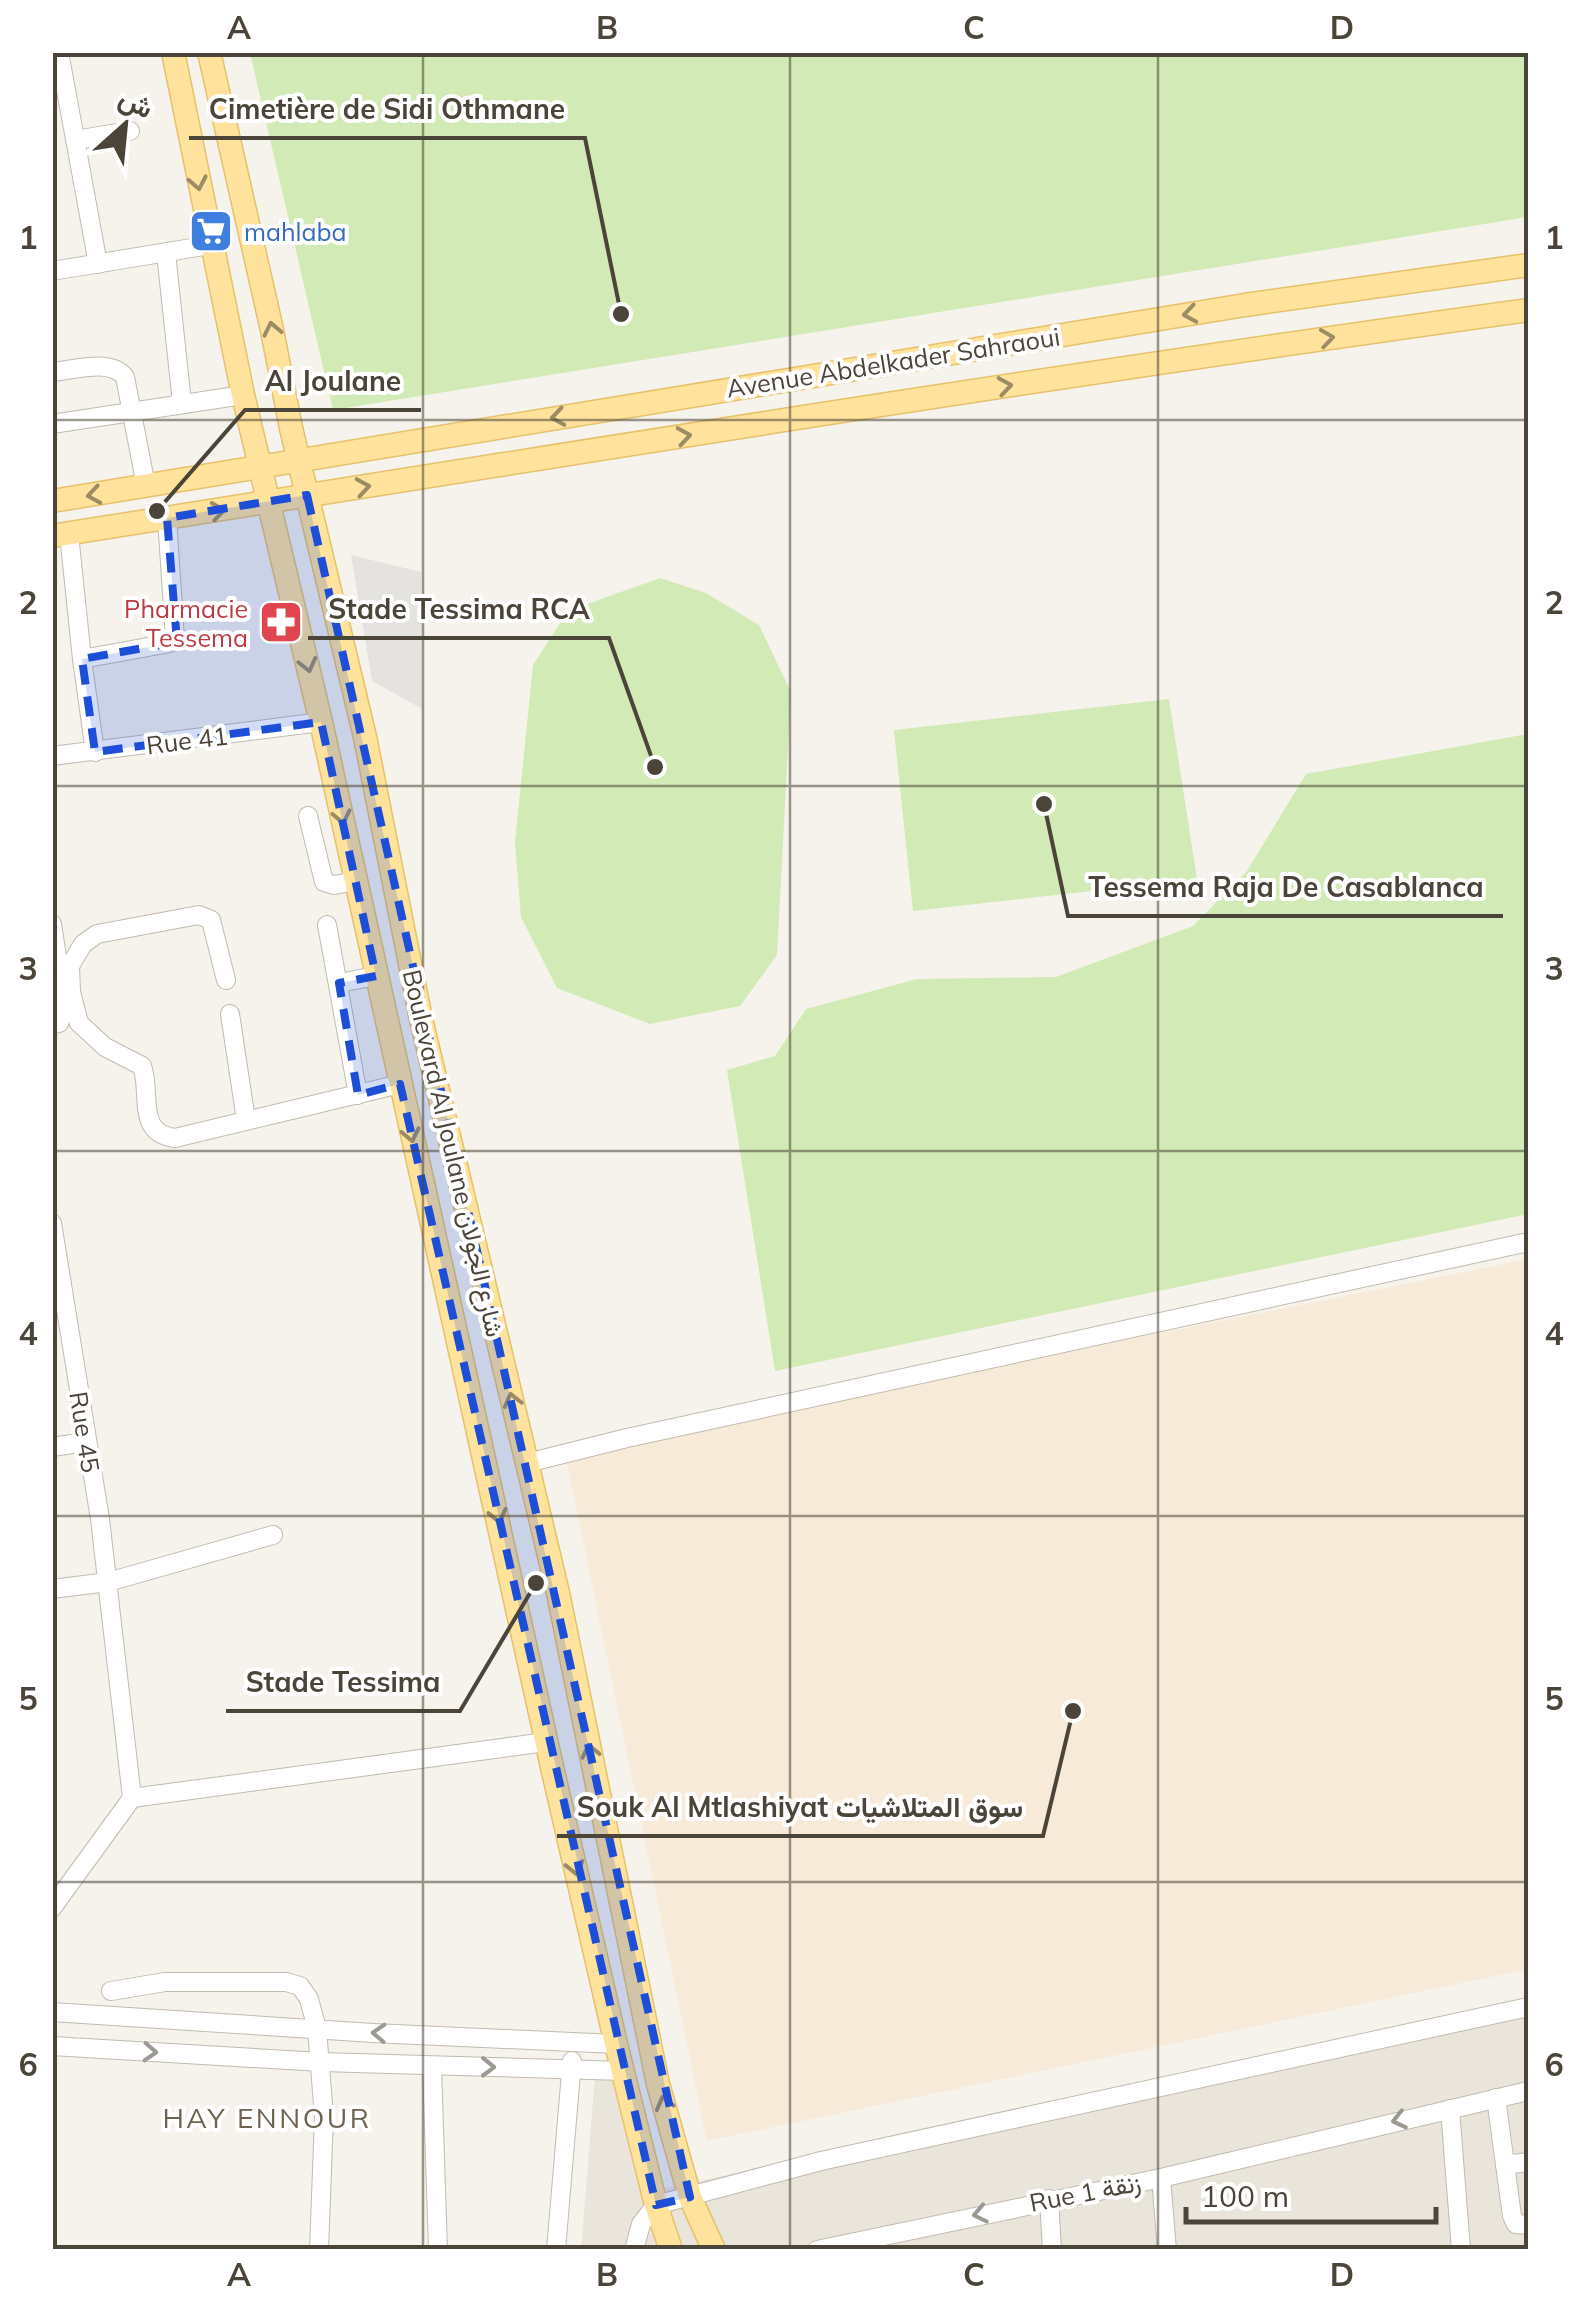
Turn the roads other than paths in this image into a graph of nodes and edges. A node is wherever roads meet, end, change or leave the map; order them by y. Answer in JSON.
{"nodes":[{"id":1,"x":59,"y":52,"type":"edge"},
{"id":2,"x":173,"y":52,"type":"edge"},
{"id":3,"x":209,"y":52,"type":"edge"},
{"id":4,"x":130,"y":131,"type":"dead end"},
{"id":5,"x":74,"y":140,"type":"junction"},
{"id":6,"x":210,"y":246,"type":"junction"},
{"id":7,"x":166,"y":253,"type":"junction"},
{"id":8,"x":98,"y":264,"type":"junction"},
{"id":9,"x":1528,"y":265,"type":"edge"},
{"id":10,"x":52,"y":271,"type":"edge"},
{"id":11,"x":1408,"y":283,"type":"junction"},
{"id":12,"x":1245,"y":306,"type":"junction"},
{"id":13,"x":1528,"y":310,"type":"edge"},
{"id":14,"x":1415,"y":326,"type":"junction"},
{"id":15,"x":1252,"y":348,"type":"junction"},
{"id":16,"x":52,"y":372,"type":"edge"},
{"id":17,"x":243,"y":395,"type":"junction"},
{"id":18,"x":182,"y":403,"type":"junction"},
{"id":19,"x":133,"y":411,"type":"junction"},
{"id":20,"x":52,"y":424,"type":"edge"},
{"id":21,"x":299,"y":458,"type":"junction"},
{"id":22,"x":259,"y":467,"type":"junction"},
{"id":23,"x":146,"y":486,"type":"junction"},
{"id":24,"x":308,"y":495,"type":"junction"},
{"id":25,"x":52,"y":501,"type":"edge"},
{"id":26,"x":267,"y":503,"type":"junction"},
{"id":27,"x":167,"y":518,"type":"junction"},
{"id":28,"x":61,"y":535,"type":"edge"},
{"id":29,"x":82,"y":659,"type":"junction"},
{"id":30,"x":321,"y":722,"type":"junction"},
{"id":31,"x":96,"y":752,"type":"junction"},
{"id":32,"x":52,"y":756,"type":"edge"},
{"id":33,"x":308,"y":816,"type":"dead end"},
{"id":34,"x":356,"y":881,"type":"junction"},
{"id":35,"x":52,"y":924,"type":"edge"},
{"id":36,"x":327,"y":926,"type":"dead end"},
{"id":37,"x":376,"y":976,"type":"junction"},
{"id":38,"x":226,"y":980,"type":"dead end"},
{"id":39,"x":339,"y":983,"type":"junction"},
{"id":40,"x":230,"y":1014,"type":"dead end"},
{"id":41,"x":52,"y":1024,"type":"edge"},
{"id":42,"x":400,"y":1084,"type":"junction"},
{"id":43,"x":358,"y":1094,"type":"junction"},
{"id":44,"x":246,"y":1120,"type":"junction"},
{"id":45,"x":52,"y":1223,"type":"edge"},
{"id":46,"x":1528,"y":1242,"type":"edge"},
{"id":47,"x":59,"y":1306,"type":"edge"},
{"id":48,"x":85,"y":1442,"type":"junction"},
{"id":49,"x":52,"y":1447,"type":"edge"},
{"id":50,"x":527,"y":1463,"type":"junction"},
{"id":51,"x":272,"y":1535,"type":"dead end"},
{"id":52,"x":108,"y":1582,"type":"junction"},
{"id":53,"x":52,"y":1589,"type":"edge"},
{"id":54,"x":546,"y":1742,"type":"junction"},
{"id":55,"x":132,"y":1798,"type":"junction"},
{"id":56,"x":52,"y":1908,"type":"edge"},
{"id":57,"x":111,"y":1991,"type":"dead end"},
{"id":58,"x":1528,"y":2007,"type":"edge"},
{"id":59,"x":52,"y":2012,"type":"edge"},
{"id":60,"x":317,"y":2029,"type":"junction"},
{"id":61,"x":573,"y":2043,"type":"junction"},
{"id":62,"x":616,"y":2044,"type":"junction"},
{"id":63,"x":52,"y":2046,"type":"edge"},
{"id":64,"x":321,"y":2062,"type":"junction"},
{"id":65,"x":432,"y":2066,"type":"junction"},
{"id":66,"x":572,"y":2069,"type":"junction"},
{"id":67,"x":624,"y":2071,"type":"junction"},
{"id":68,"x":1528,"y":2091,"type":"edge"},
{"id":69,"x":1496,"y":2098,"type":"junction"},
{"id":70,"x":1450,"y":2109,"type":"junction"},
{"id":71,"x":1528,"y":2162,"type":"edge"},
{"id":72,"x":1505,"y":2164,"type":"junction"},
{"id":73,"x":1161,"y":2178,"type":"junction"},
{"id":74,"x":690,"y":2198,"type":"junction"},
{"id":75,"x":1049,"y":2199,"type":"junction"},
{"id":76,"x":656,"y":2205,"type":"junction"},
{"id":77,"x":1522,"y":2225,"type":"edge"},
{"id":78,"x":318,"y":2250,"type":"edge"},
{"id":79,"x":438,"y":2250,"type":"edge"},
{"id":80,"x":556,"y":2250,"type":"edge"},
{"id":81,"x":634,"y":2250,"type":"edge"},
{"id":82,"x":671,"y":2250,"type":"edge"},
{"id":83,"x":714,"y":2250,"type":"edge"},
{"id":84,"x":817,"y":2250,"type":"edge"},
{"id":85,"x":1052,"y":2250,"type":"edge"},
{"id":86,"x":1168,"y":2250,"type":"edge"},
{"id":87,"x":1461,"y":2250,"type":"edge"}],
"edges":[{"from":1,"to":5,"type":"street"},
{"from":2,"to":6,"type":"main road","name":"Boulevard Al Joulane شارع الجولان","one_way":true},
{"from":21,"to":3,"type":"main road","name":"Boulevard Al Joulane شارع الجولان","one_way":true},
{"from":4,"to":5,"type":"street"},
{"from":5,"to":8,"type":"street"},
{"from":6,"to":7,"type":"street"},
{"from":6,"to":17,"type":"main road","name":"Boulevard Al Joulane شارع الجولان"},
{"from":7,"to":8,"type":"street"},
{"from":7,"to":18,"type":"street"},
{"from":8,"to":10,"type":"street"},
{"from":9,"to":11,"type":"main road","name":"Avenue Abdelkader Sahraoui"},
{"from":11,"to":12,"type":"main road","name":"Avenue Abdelkader Sahraoui"},
{"from":11,"to":14,"type":"main road"},
{"from":12,"to":15,"type":"main road"},
{"from":12,"to":21,"type":"main road","name":"Avenue Abdelkader Sahraoui","one_way":true},
{"from":13,"to":14,"type":"main road","name":"Avenue Abdelkader Sahraoui"},
{"from":15,"to":14,"type":"main road","name":"Avenue Abdelkader Sahraoui","one_way":true},
{"from":24,"to":15,"type":"main road","name":"Avenue Abdelkader Sahraoui","one_way":true},
{"from":16,"to":19,"type":"street"},
{"from":17,"to":18,"type":"street"},
{"from":17,"to":22,"type":"main road","name":"Boulevard Al Joulane شارع الجولان"},
{"from":18,"to":19,"type":"street"},
{"from":19,"to":20,"type":"street"},
{"from":19,"to":23,"type":"street"},
{"from":21,"to":22,"type":"main road","name":"Avenue Abdelkader Sahraoui"},
{"from":21,"to":24,"type":"main road","name":"Boulevard Al Joulane شارع الجولان"},
{"from":22,"to":23,"type":"main road","name":"Avenue Abdelkader Sahraoui"},
{"from":22,"to":26,"type":"main road","name":"Boulevard Al Joulane شارع الجولان"},
{"from":23,"to":25,"type":"main road","name":"Avenue Abdelkader Sahraoui","one_way":true},
{"from":24,"to":26,"type":"main road","name":"Avenue Abdelkader Sahraoui"},
{"from":50,"to":24,"type":"main road","name":"Boulevard Al Joulane شارع الجولان","one_way":true},
{"from":27,"to":26,"type":"main road","name":"Avenue Abdelkader Sahraoui","one_way":true},
{"from":26,"to":30,"type":"main road","name":"Boulevard Al Joulane شارع الجولان","one_way":true},
{"from":27,"to":28,"type":"main road","name":"Avenue Abdelkader Sahraoui"},
{"from":27,"to":29,"type":"street"},
{"from":28,"to":29,"type":"street"},
{"from":29,"to":31,"type":"street"},
{"from":30,"to":31,"type":"street","name":"Rue 41"},
{"from":30,"to":34,"type":"main road","name":"Boulevard Al Joulane شارع الجولان","one_way":true},
{"from":31,"to":32,"type":"street","name":"Rue 41"},
{"from":33,"to":34,"type":"street"},
{"from":34,"to":37,"type":"main road","name":"Boulevard Al Joulane شارع الجولان"},
{"from":35,"to":41,"type":"street"},
{"from":36,"to":39,"type":"street"},
{"from":37,"to":39,"type":"street"},
{"from":37,"to":42,"type":"main road","name":"Boulevard Al Joulane شارع الجولان"},
{"from":38,"to":44,"type":"street"},
{"from":39,"to":43,"type":"street"},
{"from":40,"to":44,"type":"street"},
{"from":42,"to":43,"type":"street"},
{"from":42,"to":54,"type":"main road","name":"Boulevard Al Joulane شارع الجولان","one_way":true},
{"from":43,"to":44,"type":"street"},
{"from":45,"to":47,"type":"street","name":"Rue 45"},
{"from":46,"to":50,"type":"street"},
{"from":47,"to":48,"type":"street","name":"Rue 45"},
{"from":48,"to":49,"type":"street"},
{"from":48,"to":52,"type":"street","name":"Rue 45"},
{"from":74,"to":50,"type":"main road","name":"Boulevard Al Joulane شارع الجولان","one_way":true},
{"from":51,"to":52,"type":"street"},
{"from":52,"to":53,"type":"street"},
{"from":52,"to":55,"type":"street","name":"Rue 45"},
{"from":54,"to":55,"type":"street"},
{"from":54,"to":62,"type":"main road","name":"Boulevard Al Joulane شارع الجولان","one_way":true},
{"from":55,"to":56,"type":"street"},
{"from":57,"to":60,"type":"street"},
{"from":58,"to":74,"type":"street"},
{"from":59,"to":60,"type":"street"},
{"from":61,"to":60,"type":"street","one_way":true},
{"from":60,"to":64,"type":"street"},
{"from":61,"to":62,"type":"street"},
{"from":61,"to":66,"type":"street"},
{"from":62,"to":67,"type":"main road","name":"Boulevard Al Joulane شارع الجولان"},
{"from":63,"to":64,"type":"street","one_way":true},
{"from":64,"to":65,"type":"street"},
{"from":64,"to":78,"type":"street"},
{"from":65,"to":66,"type":"street","one_way":true},
{"from":65,"to":79,"type":"street"},
{"from":66,"to":67,"type":"street"},
{"from":66,"to":80,"type":"street"},
{"from":67,"to":76,"type":"main road","name":"Boulevard Al Joulane شارع الجولان"},
{"from":68,"to":69,"type":"street","name":"Rue 1 زنقة"},
{"from":69,"to":70,"type":"street","name":"Rue 1 زنقة"},
{"from":69,"to":72,"type":"street"},
{"from":70,"to":73,"type":"street","name":"Rue 1 زنقة","one_way":true},
{"from":70,"to":87,"type":"street"},
{"from":71,"to":72,"type":"street"},
{"from":72,"to":77,"type":"street"},
{"from":73,"to":75,"type":"street","name":"Rue 1 زنقة"},
{"from":73,"to":86,"type":"street"},
{"from":74,"to":76,"type":"street"},
{"from":74,"to":83,"type":"main road","name":"Boulevard Al Joulane شارع الجولان"},
{"from":75,"to":84,"type":"street","name":"Rue 1 زنقة","one_way":true},
{"from":75,"to":85,"type":"street"},
{"from":76,"to":81,"type":"street"},
{"from":76,"to":82,"type":"main road","name":"Boulevard Al Joulane شارع الجولان"}]}
